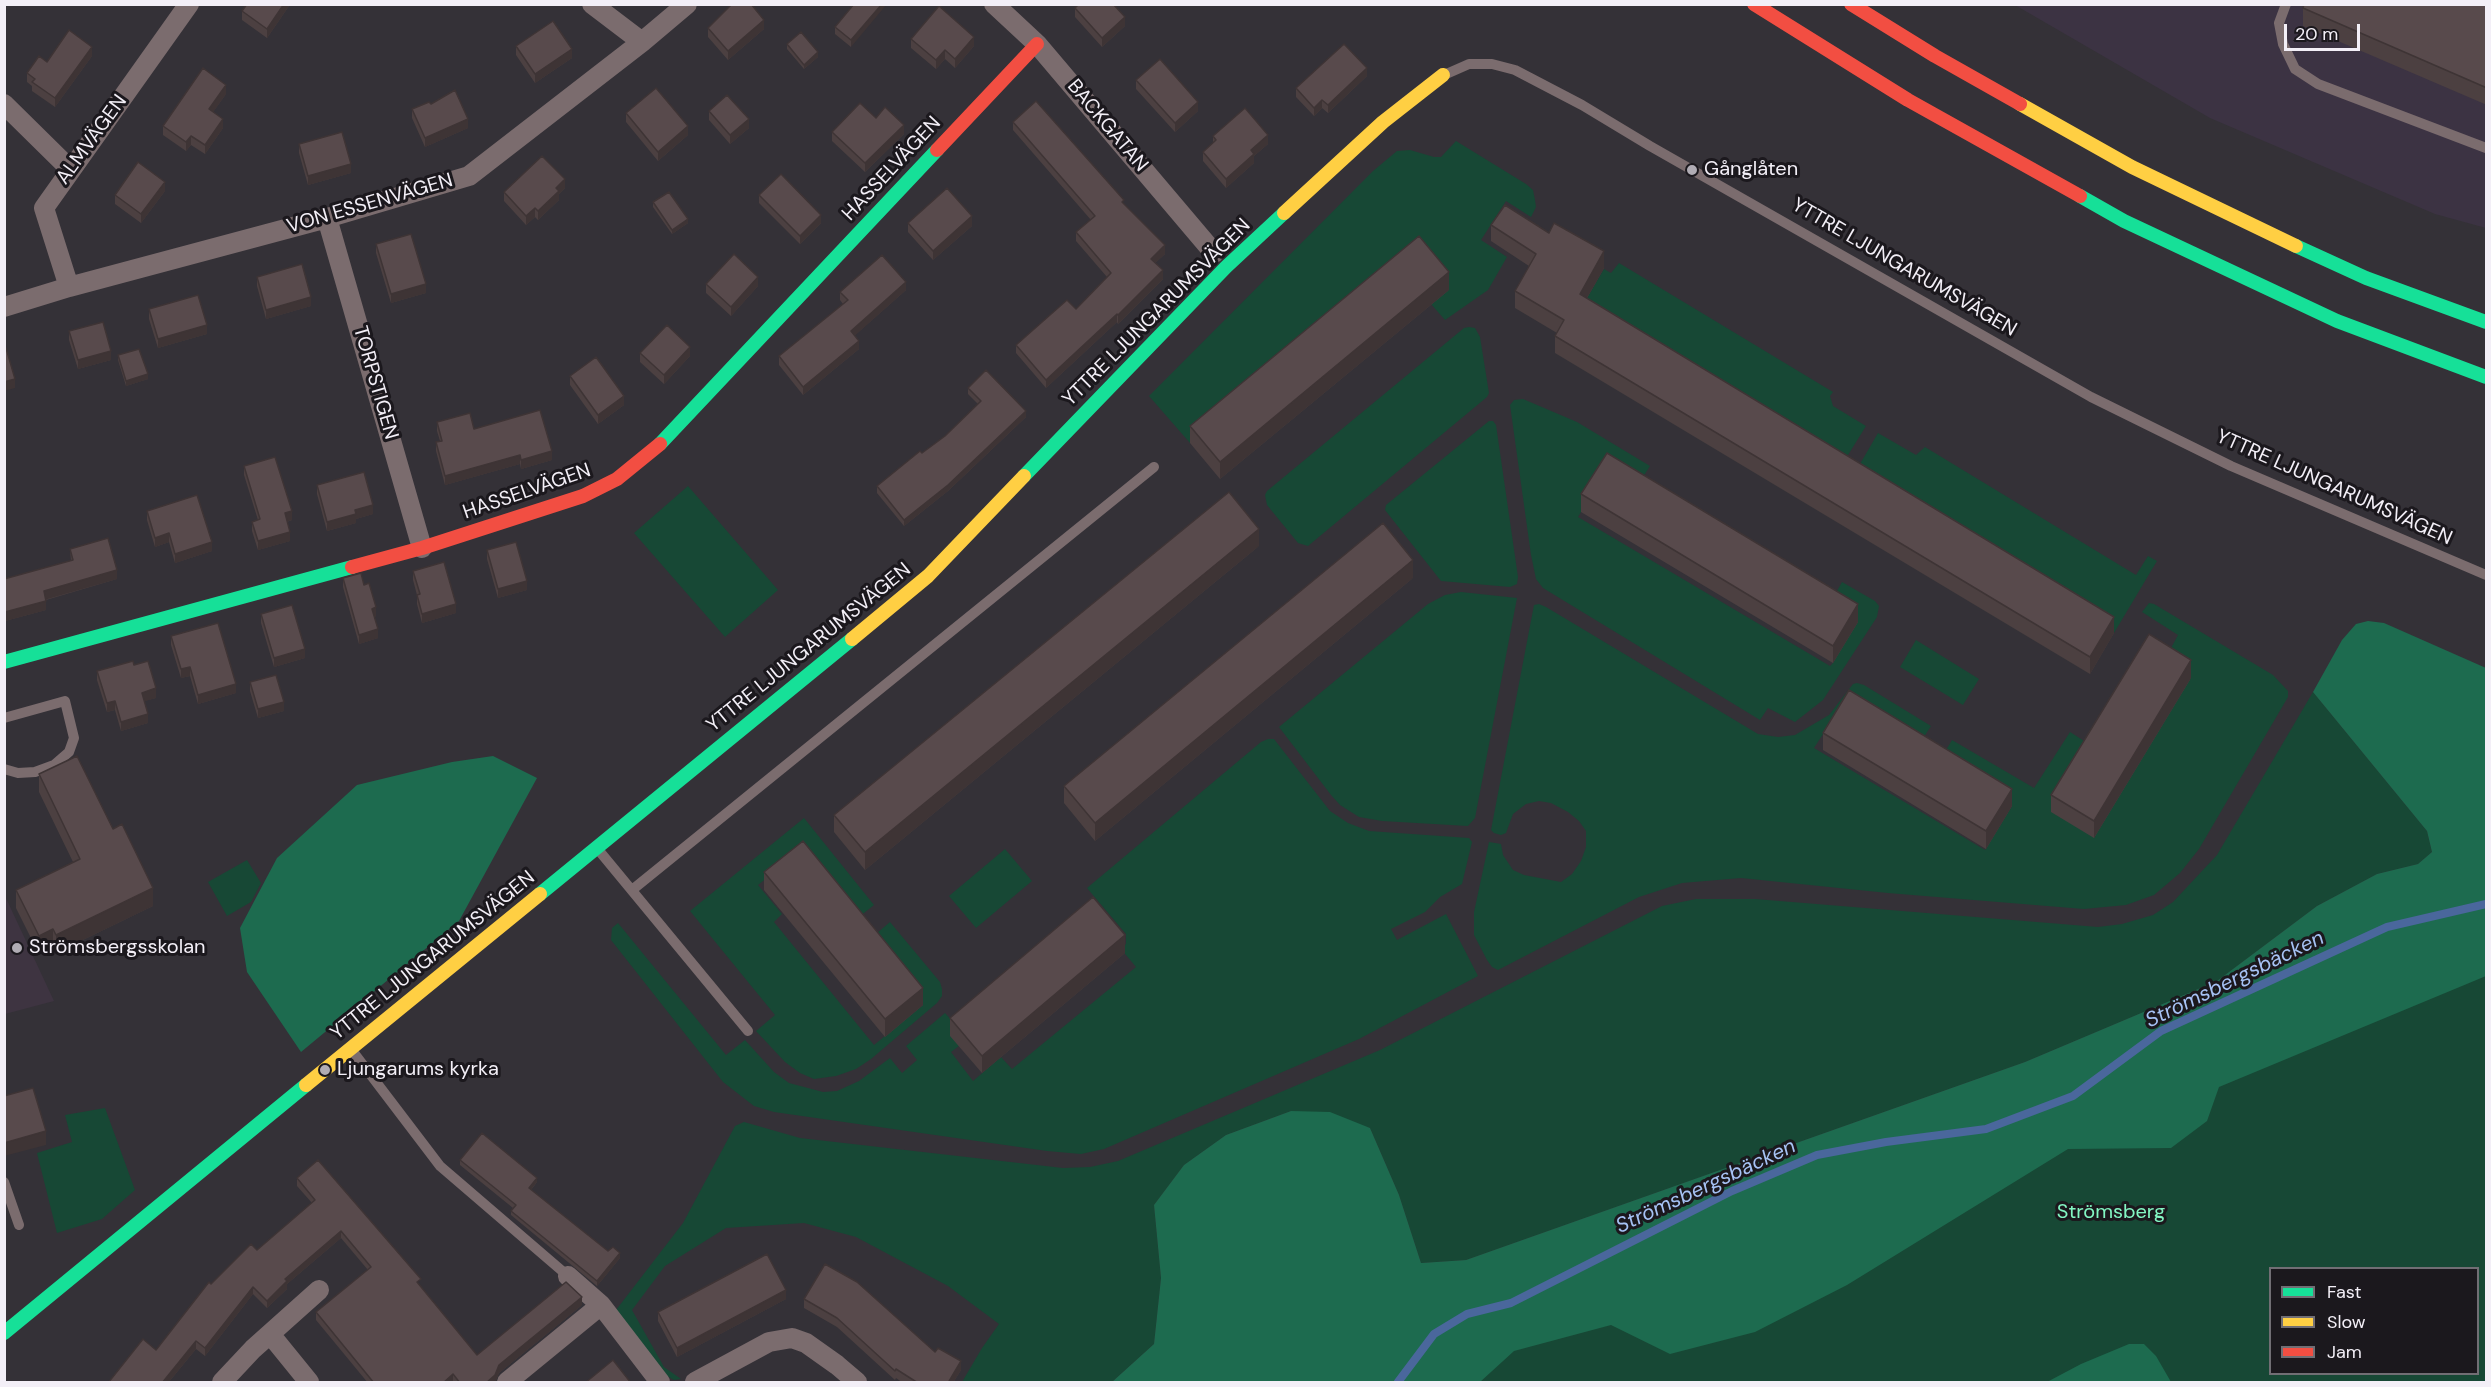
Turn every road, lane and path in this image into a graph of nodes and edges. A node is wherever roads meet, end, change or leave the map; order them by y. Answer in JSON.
{"nodes":[{"id":1,"x":189,"y":4,"type":"edge"},
{"id":2,"x":592,"y":4,"type":"edge"},
{"id":3,"x":687,"y":4,"type":"edge"},
{"id":4,"x":994,"y":4,"type":"edge"},
{"id":5,"x":1754,"y":4,"type":"edge"},
{"id":6,"x":1851,"y":4,"type":"edge"},
{"id":7,"x":2286,"y":4,"type":"edge"},
{"id":8,"x":642,"y":42,"type":"junction"},
{"id":9,"x":1037,"y":44,"type":"junction"},
{"id":10,"x":1443,"y":75,"type":"joint"},
{"id":11,"x":4,"y":104,"type":"edge"},
{"id":12,"x":2487,"y":148,"type":"edge"},
{"id":13,"x":70,"y":170,"type":"junction"},
{"id":14,"x":327,"y":218,"type":"junction"},
{"id":15,"x":1214,"y":253,"type":"dead end"},
{"id":16,"x":69,"y":287,"type":"junction"},
{"id":17,"x":4,"y":307,"type":"edge"},
{"id":18,"x":2487,"y":322,"type":"edge"},
{"id":19,"x":2487,"y":377,"type":"edge"},
{"id":20,"x":1154,"y":467,"type":"dead end"},
{"id":21,"x":422,"y":548,"type":"junction"},
{"id":22,"x":2487,"y":575,"type":"edge"},
{"id":23,"x":4,"y":662,"type":"edge"},
{"id":24,"x":4,"y":718,"type":"edge"},
{"id":25,"x":4,"y":769,"type":"edge"},
{"id":26,"x":596,"y":847,"type":"junction"},
{"id":27,"x":632,"y":890,"type":"junction"},
{"id":28,"x":748,"y":1031,"type":"dead end"},
{"id":29,"x":351,"y":1048,"type":"junction"},
{"id":30,"x":4,"y":1182,"type":"edge"},
{"id":31,"x":19,"y":1225,"type":"dead end"},
{"id":32,"x":568,"y":1276,"type":"joint"},
{"id":33,"x":319,"y":1290,"type":"dead end"},
{"id":34,"x":601,"y":1305,"type":"junction"},
{"id":35,"x":4,"y":1333,"type":"edge"},
{"id":36,"x":270,"y":1334,"type":"junction"},
{"id":37,"x":853,"y":1381,"type":"edge"},
{"id":38,"x":222,"y":1383,"type":"edge"},
{"id":39,"x":309,"y":1383,"type":"edge"},
{"id":40,"x":507,"y":1383,"type":"edge"},
{"id":41,"x":660,"y":1383,"type":"edge"},
{"id":42,"x":695,"y":1383,"type":"edge"}],
"edges":[{"from":1,"to":13,"type":"street","name":"ALMVÄGEN"},
{"from":2,"to":8,"type":"street"},
{"from":3,"to":8,"type":"street","name":"VON ESSENVÄGEN"},
{"from":4,"to":9,"type":"street","name":"BACKGATAN"},
{"from":5,"to":19,"type":"main road"},
{"from":6,"to":18,"type":"main road"},
{"from":7,"to":12,"type":"lane"},
{"from":8,"to":14,"type":"street","name":"VON ESSENVÄGEN"},
{"from":9,"to":15,"type":"street","name":"BACKGATAN"},
{"from":9,"to":21,"type":"main road","name":"HASSELVÄGEN"},
{"from":10,"to":22,"type":"lane","name":"YTTRE LJUNGARUMSVÄGEN"},
{"from":10,"to":26,"type":"main road","name":"YTTRE LJUNGARUMSVÄGEN"},
{"from":11,"to":13,"type":"street"},
{"from":13,"to":16,"type":"street","name":"ALMVÄGEN"},
{"from":14,"to":16,"type":"street","name":"VON ESSENVÄGEN"},
{"from":14,"to":21,"type":"street","name":"TORPSTIGEN"},
{"from":16,"to":17,"type":"street","name":"VON ESSENVÄGEN"},
{"from":20,"to":27,"type":"lane"},
{"from":21,"to":23,"type":"main road","name":"HASSELVÄGEN"},
{"from":24,"to":25,"type":"lane"},
{"from":26,"to":27,"type":"lane"},
{"from":26,"to":29,"type":"main road","name":"YTTRE LJUNGARUMSVÄGEN"},
{"from":27,"to":28,"type":"lane"},
{"from":29,"to":32,"type":"lane"},
{"from":29,"to":35,"type":"main road","name":"YTTRE LJUNGARUMSVÄGEN"},
{"from":30,"to":31,"type":"lane"},
{"from":32,"to":34,"type":"street"},
{"from":33,"to":36,"type":"street"},
{"from":34,"to":40,"type":"street"},
{"from":34,"to":41,"type":"street"},
{"from":36,"to":38,"type":"street"},
{"from":36,"to":39,"type":"street"},
{"from":37,"to":42,"type":"street"}]}
